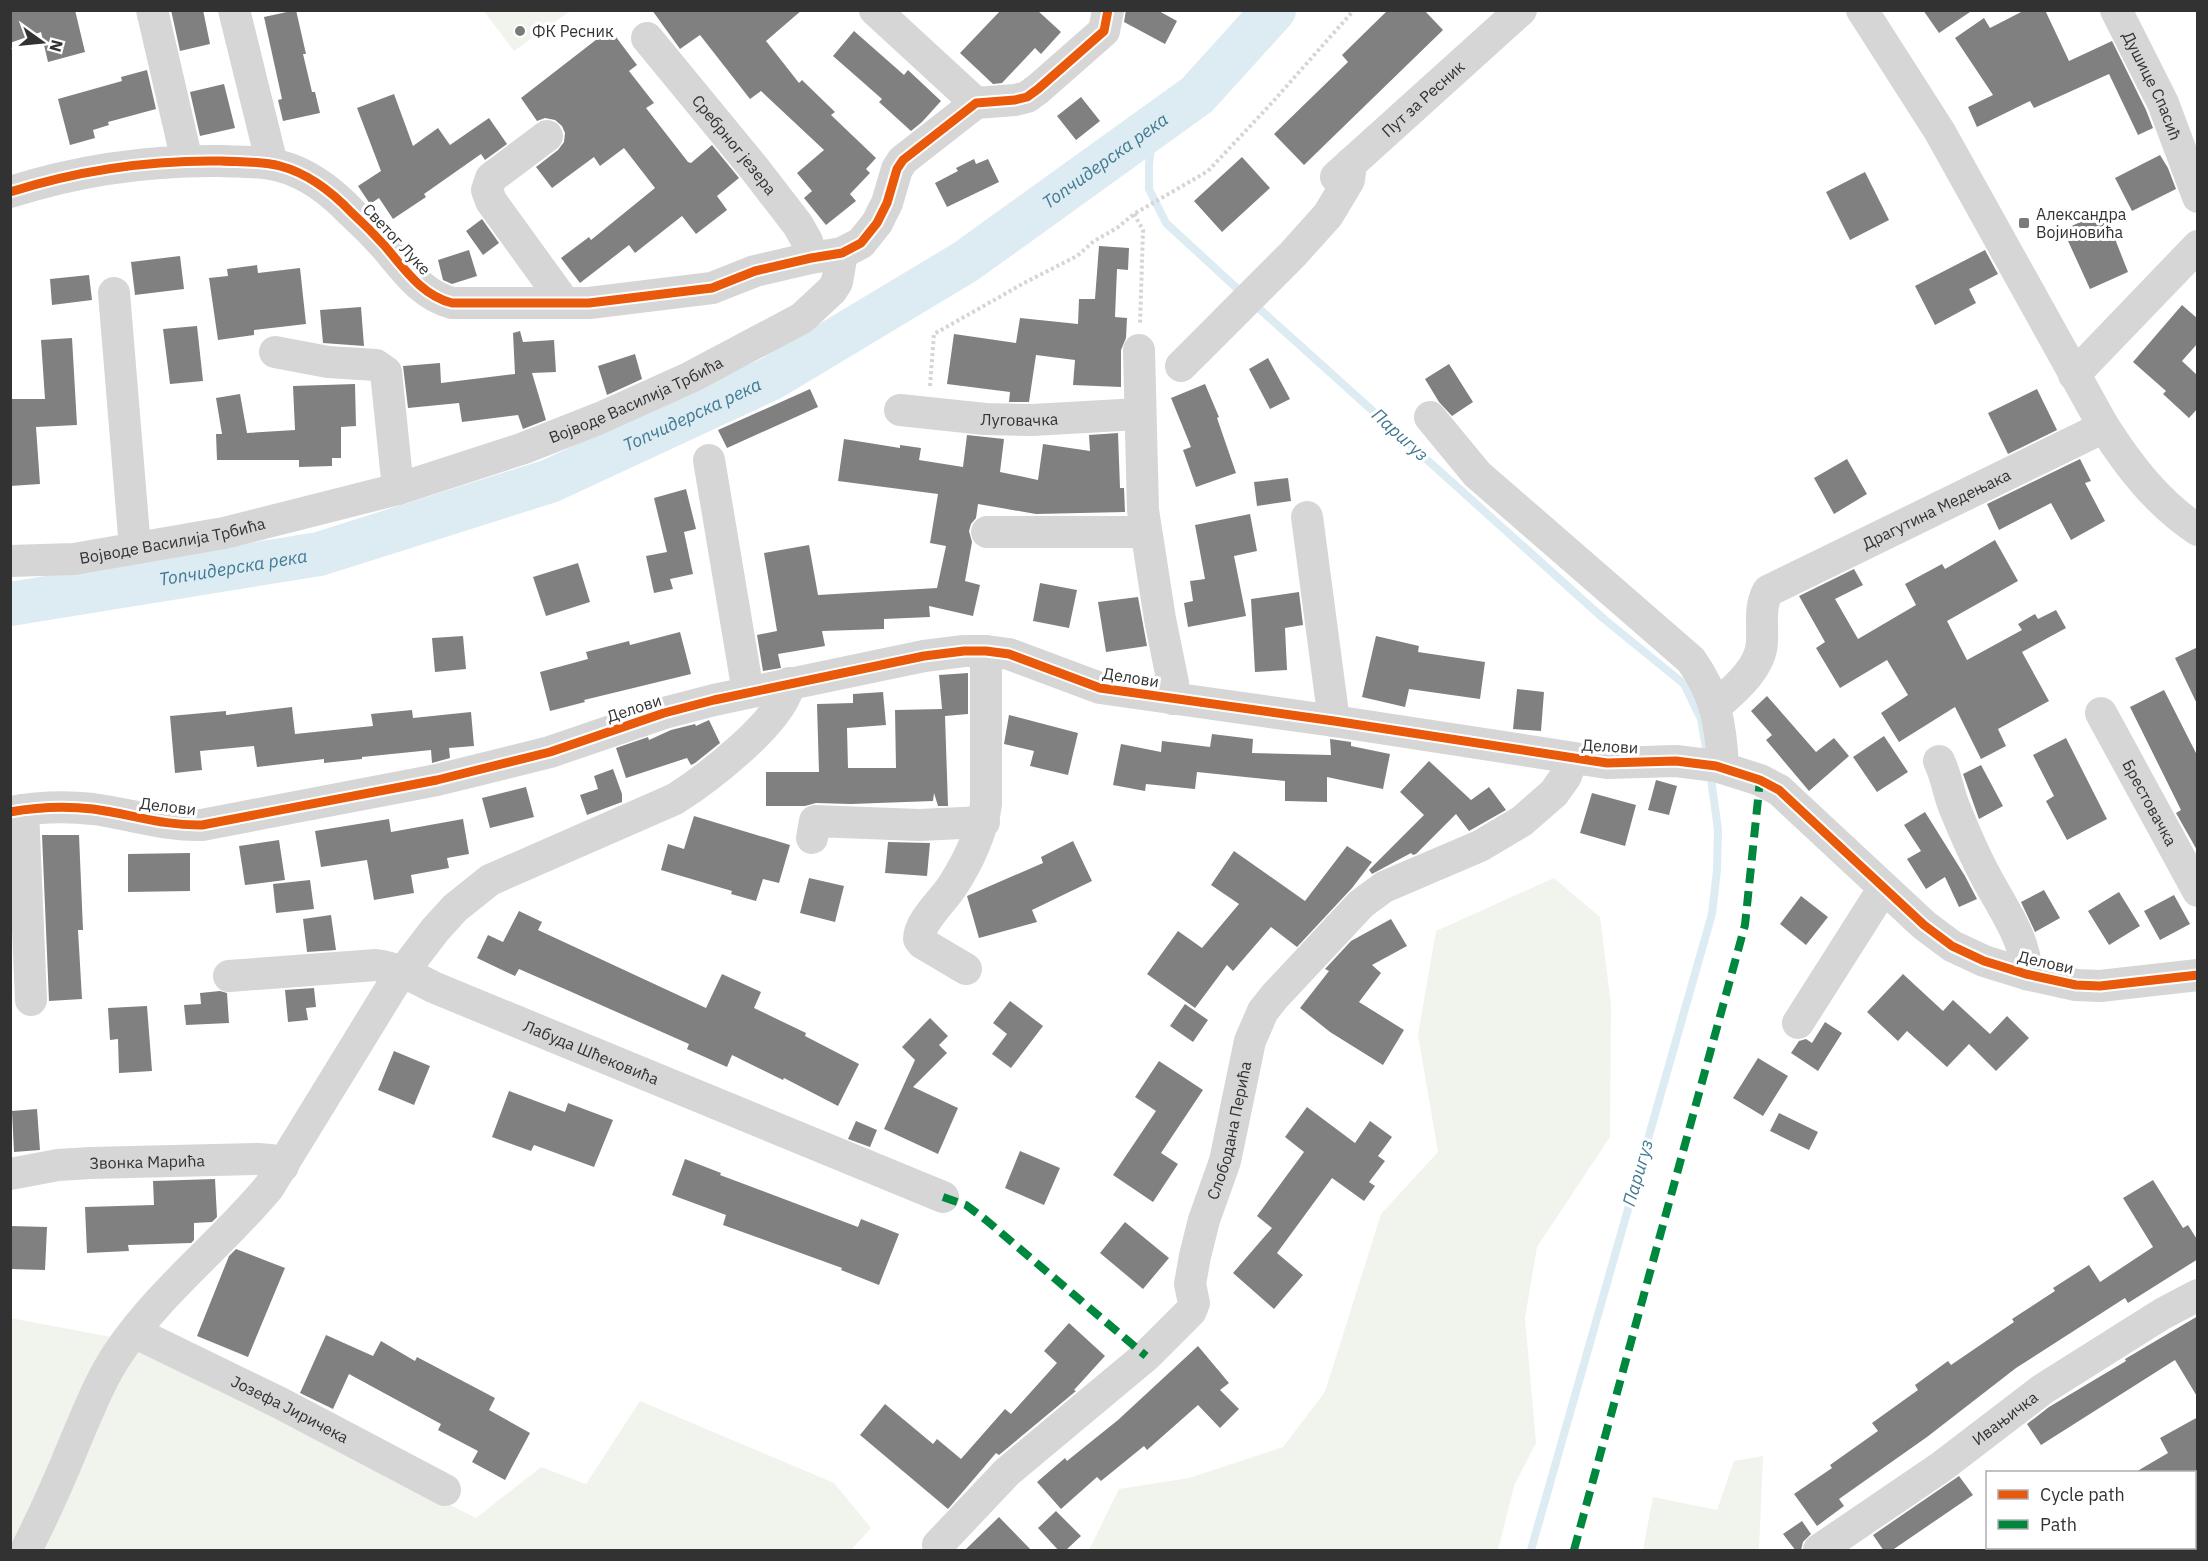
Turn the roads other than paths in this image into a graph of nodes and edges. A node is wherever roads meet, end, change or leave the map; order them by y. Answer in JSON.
{"nodes":[{"id":1,"x":152,"y":10,"type":"edge"},
{"id":2,"x":234,"y":10,"type":"edge"},
{"id":3,"x":875,"y":10,"type":"edge"},
{"id":4,"x":1108,"y":10,"type":"edge"},
{"id":5,"x":1521,"y":10,"type":"edge"},
{"id":6,"x":1862,"y":10,"type":"edge"},
{"id":7,"x":2116,"y":10,"type":"edge"},
{"id":8,"x":647,"y":38,"type":"dead end"},
{"id":9,"x":976,"y":102,"type":"junction"},
{"id":10,"x":547,"y":136,"type":"dead end"},
{"id":11,"x":187,"y":160,"type":"junction"},
{"id":12,"x":272,"y":164,"type":"junction"},
{"id":13,"x":1352,"y":164,"type":"junction"},
{"id":14,"x":1324,"y":187,"type":"dead end"},
{"id":15,"x":10,"y":192,"type":"edge"},
{"id":16,"x":2198,"y":197,"type":"edge"},
{"id":17,"x":2198,"y":246,"type":"edge"},
{"id":18,"x":842,"y":253,"type":"junction"},
{"id":19,"x":811,"y":258,"type":"junction"},
{"id":20,"x":114,"y":293,"type":"dead end"},
{"id":21,"x":561,"y":302,"type":"junction"},
{"id":22,"x":1139,"y":350,"type":"road end"},
{"id":23,"x":275,"y":352,"type":"dead end"},
{"id":24,"x":1181,"y":366,"type":"dead end"},
{"id":25,"x":2074,"y":375,"type":"junction"},
{"id":26,"x":914,"y":412,"type":"road end"},
{"id":27,"x":1139,"y":414,"type":"junction"},
{"id":28,"x":1430,"y":417,"type":"dead end"},
{"id":29,"x":2104,"y":427,"type":"junction"},
{"id":30,"x":710,"y":460,"type":"dead end"},
{"id":31,"x":398,"y":489,"type":"junction"},
{"id":32,"x":1307,"y":517,"type":"dead end"},
{"id":33,"x":2198,"y":530,"type":"edge"},
{"id":34,"x":987,"y":532,"type":"dead end"},
{"id":35,"x":1145,"y":532,"type":"junction"},
{"id":36,"x":135,"y":548,"type":"junction"},
{"id":37,"x":10,"y":561,"type":"edge"},
{"id":38,"x":986,"y":651,"type":"junction"},
{"id":39,"x":789,"y":683,"type":"junction"},
{"id":40,"x":748,"y":692,"type":"junction"},
{"id":41,"x":1173,"y":699,"type":"junction"},
{"id":42,"x":1716,"y":706,"type":"junction"},
{"id":43,"x":2102,"y":713,"type":"dead end"},
{"id":44,"x":1334,"y":721,"type":"junction"},
{"id":45,"x":1572,"y":759,"type":"junction"},
{"id":46,"x":1939,"y":761,"type":"dead end"},
{"id":47,"x":1720,"y":767,"type":"junction"},
{"id":48,"x":17,"y":811,"type":"edge"},
{"id":49,"x":984,"y":822,"type":"junction"},
{"id":50,"x":812,"y":838,"type":"dead end"},
{"id":51,"x":1883,"y":889,"type":"junction"},
{"id":52,"x":2198,"y":891,"type":"edge"},
{"id":53,"x":966,"y":969,"type":"dead end"},
{"id":54,"x":404,"y":971,"type":"junction"},
{"id":55,"x":2026,"y":974,"type":"junction"},
{"id":56,"x":2198,"y":975,"type":"edge"},
{"id":57,"x":229,"y":976,"type":"dead end"},
{"id":58,"x":31,"y":1000,"type":"dead end"},
{"id":59,"x":1798,"y":1023,"type":"dead end"},
{"id":60,"x":283,"y":1166,"type":"junction"},
{"id":61,"x":10,"y":1174,"type":"edge"},
{"id":62,"x":943,"y":1197,"type":"dead end"},
{"id":63,"x":2198,"y":1295,"type":"edge"},
{"id":64,"x":134,"y":1332,"type":"junction"},
{"id":65,"x":445,"y":1490,"type":"dead end"},
{"id":66,"x":938,"y":1545,"type":"dead end"},
{"id":67,"x":26,"y":1551,"type":"edge"},
{"id":68,"x":1819,"y":1551,"type":"edge"}],
"edges":[{"from":1,"to":11,"type":"street"},
{"from":2,"to":12,"type":"street"},
{"from":3,"to":9,"type":"street"},
{"from":4,"to":9,"type":"street"},
{"from":5,"to":13,"type":"street","name":"Пут за Ресник"},
{"from":6,"to":25,"type":"street"},
{"from":7,"to":16,"type":"street","name":"Душице Спасић"},
{"from":8,"to":19,"type":"street","name":"Сребрног језера"},
{"from":9,"to":18,"type":"street"},
{"from":10,"to":21,"type":"street"},
{"from":11,"to":12,"type":"street","name":"Светог Луке"},
{"from":11,"to":15,"type":"street","name":"Светог Луке"},
{"from":12,"to":21,"type":"street","name":"Светог Луке"},
{"from":13,"to":14,"type":"street","name":"Пут за Ресник"},
{"from":13,"to":24,"type":"street"},
{"from":17,"to":25,"type":"street"},
{"from":18,"to":19,"type":"street","name":"Светог Луке"},
{"from":18,"to":31,"type":"street","name":"Војводе Василија Трбића"},
{"from":19,"to":21,"type":"street","name":"Светог Луке"},
{"from":20,"to":36,"type":"street"},
{"from":22,"to":27,"type":"street"},
{"from":23,"to":31,"type":"street"},
{"from":25,"to":29,"type":"street"},
{"from":26,"to":27,"type":"street","name":"Луговачка"},
{"from":27,"to":35,"type":"street"},
{"from":28,"to":42,"type":"street"},
{"from":29,"to":33,"type":"street"},
{"from":29,"to":42,"type":"street","name":"Драгутина Медењака"},
{"from":30,"to":40,"type":"street"},
{"from":31,"to":36,"type":"street","name":"Војводе Василија Трбића"},
{"from":32,"to":44,"type":"street"},
{"from":34,"to":35,"type":"street"},
{"from":35,"to":41,"type":"street"},
{"from":36,"to":37,"type":"street","name":"Војводе Василија Трбића"},
{"from":38,"to":39,"type":"street","name":"Делови"},
{"from":38,"to":41,"type":"street","name":"Делови"},
{"from":38,"to":49,"type":"street"},
{"from":39,"to":40,"type":"street","name":"Делови"},
{"from":39,"to":54,"type":"street"},
{"from":40,"to":48,"type":"street","name":"Делови"},
{"from":41,"to":44,"type":"street","name":"Делови"},
{"from":42,"to":47,"type":"street"},
{"from":43,"to":52,"type":"street","name":"Брестовачка"},
{"from":44,"to":45,"type":"street","name":"Делови"},
{"from":45,"to":47,"type":"street","name":"Делови"},
{"from":45,"to":66,"type":"street","name":"Слободана Перића"},
{"from":46,"to":55,"type":"street","name":"Делови"},
{"from":47,"to":51,"type":"street","name":"Делови"},
{"from":48,"to":58,"type":"street"},
{"from":49,"to":50,"type":"street"},
{"from":49,"to":53,"type":"street"},
{"from":51,"to":55,"type":"street","name":"Делови"},
{"from":51,"to":59,"type":"street"},
{"from":54,"to":57,"type":"street","name":"Лабуда Шћековића"},
{"from":54,"to":60,"type":"street"},
{"from":54,"to":62,"type":"street","name":"Лабуда Шћековића"},
{"from":55,"to":56,"type":"street","name":"Делови"},
{"from":60,"to":61,"type":"street","name":"Звонка Марића"},
{"from":60,"to":64,"type":"street"},
{"from":63,"to":68,"type":"street","name":"Ивањичка"},
{"from":64,"to":65,"type":"street","name":"Јозефа Јиричека"},
{"from":64,"to":67,"type":"street"}]}
